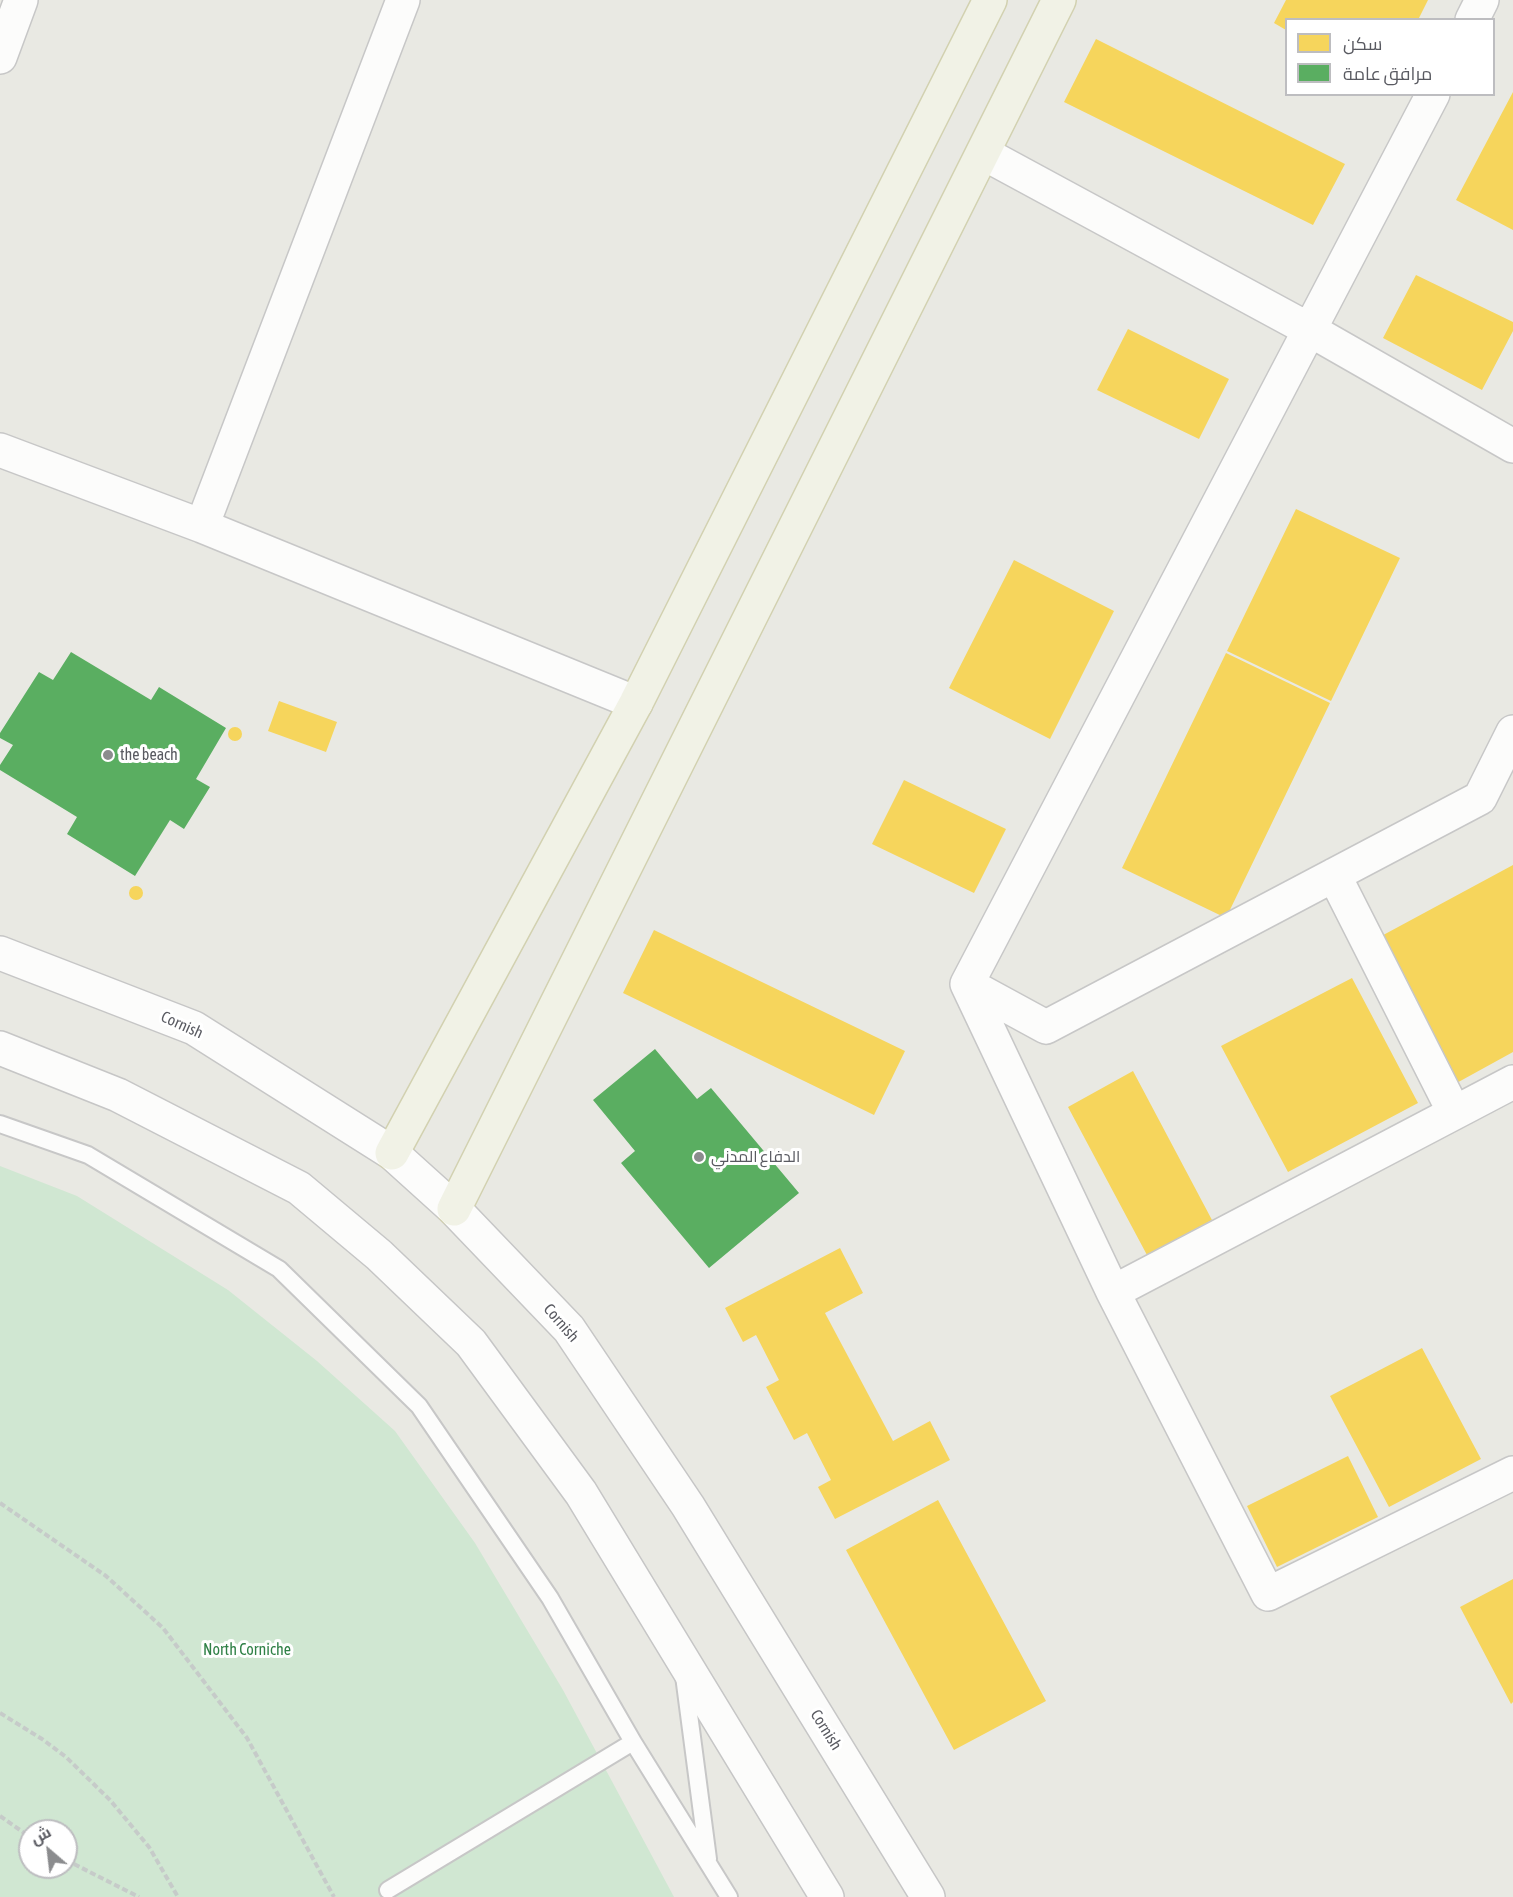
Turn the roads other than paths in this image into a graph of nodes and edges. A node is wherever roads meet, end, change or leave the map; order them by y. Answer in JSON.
{"nodes":[{"id":1,"x":21,"y":0,"type":"edge"},
{"id":2,"x":403,"y":0,"type":"edge"},
{"id":3,"x":990,"y":0,"type":"edge"},
{"id":4,"x":1059,"y":0,"type":"edge"},
{"id":5,"x":1482,"y":0,"type":"edge"},
{"id":6,"x":1473,"y":18,"type":"edge"},
{"id":7,"x":0,"y":57,"type":"edge"},
{"id":8,"x":1432,"y":96,"type":"edge"},
{"id":9,"x":982,"y":153,"type":"junction"},
{"id":10,"x":1310,"y":330,"type":"junction"},
{"id":11,"x":1513,"y":446,"type":"edge"},
{"id":12,"x":0,"y":450,"type":"edge"},
{"id":13,"x":202,"y":526,"type":"junction"},
{"id":14,"x":636,"y":703,"type":"junction"},
{"id":15,"x":1513,"y":732,"type":"edge"},
{"id":16,"x":1513,"y":781,"type":"edge"},
{"id":17,"x":1480,"y":798,"type":"junction"},
{"id":18,"x":1334,"y":875,"type":"junction"},
{"id":19,"x":0,"y":953,"type":"edge"},
{"id":20,"x":967,"y":984,"type":"junction"},
{"id":21,"x":0,"y":1048,"type":"edge"},
{"id":22,"x":1513,"y":1082,"type":"edge"},
{"id":23,"x":1454,"y":1112,"type":"junction"},
{"id":24,"x":0,"y":1124,"type":"edge"},
{"id":25,"x":392,"y":1153,"type":"junction"},
{"id":26,"x":454,"y":1209,"type":"junction"},
{"id":27,"x":1113,"y":1292,"type":"junction"},
{"id":28,"x":1513,"y":1473,"type":"edge"},
{"id":29,"x":681,"y":1658,"type":"junction"},
{"id":30,"x":633,"y":1742,"type":"junction"},
{"id":31,"x":709,"y":1864,"type":"junction"},
{"id":32,"x":388,"y":1890,"type":"dead end"},
{"id":33,"x":729,"y":1897,"type":"edge"},
{"id":34,"x":827,"y":1897,"type":"edge"},
{"id":35,"x":928,"y":1897,"type":"edge"}],
"edges":[{"from":1,"to":7,"type":"street"},
{"from":2,"to":13,"type":"street"},
{"from":3,"to":14,"type":"main road"},
{"from":4,"to":9,"type":"main road"},
{"from":5,"to":6,"type":"street"},
{"from":8,"to":10,"type":"street"},
{"from":9,"to":10,"type":"street"},
{"from":9,"to":26,"type":"main road"},
{"from":10,"to":11,"type":"street"},
{"from":10,"to":20,"type":"street"},
{"from":12,"to":13,"type":"street"},
{"from":13,"to":14,"type":"street"},
{"from":14,"to":25,"type":"main road"},
{"from":15,"to":17,"type":"street"},
{"from":16,"to":17,"type":"street"},
{"from":17,"to":18,"type":"street"},
{"from":18,"to":20,"type":"street"},
{"from":18,"to":23,"type":"street"},
{"from":19,"to":25,"type":"street","name":"Cornish"},
{"from":20,"to":27,"type":"street"},
{"from":21,"to":29,"type":"street"},
{"from":22,"to":23,"type":"street"},
{"from":23,"to":27,"type":"street"},
{"from":24,"to":30,"type":"lane"},
{"from":25,"to":26,"type":"street","name":"Cornish"},
{"from":26,"to":35,"type":"street","name":"Cornish"},
{"from":27,"to":28,"type":"street"},
{"from":29,"to":31,"type":"lane"},
{"from":29,"to":34,"type":"street"},
{"from":30,"to":31,"type":"lane"},
{"from":30,"to":32,"type":"lane"},
{"from":31,"to":33,"type":"lane"}]}
